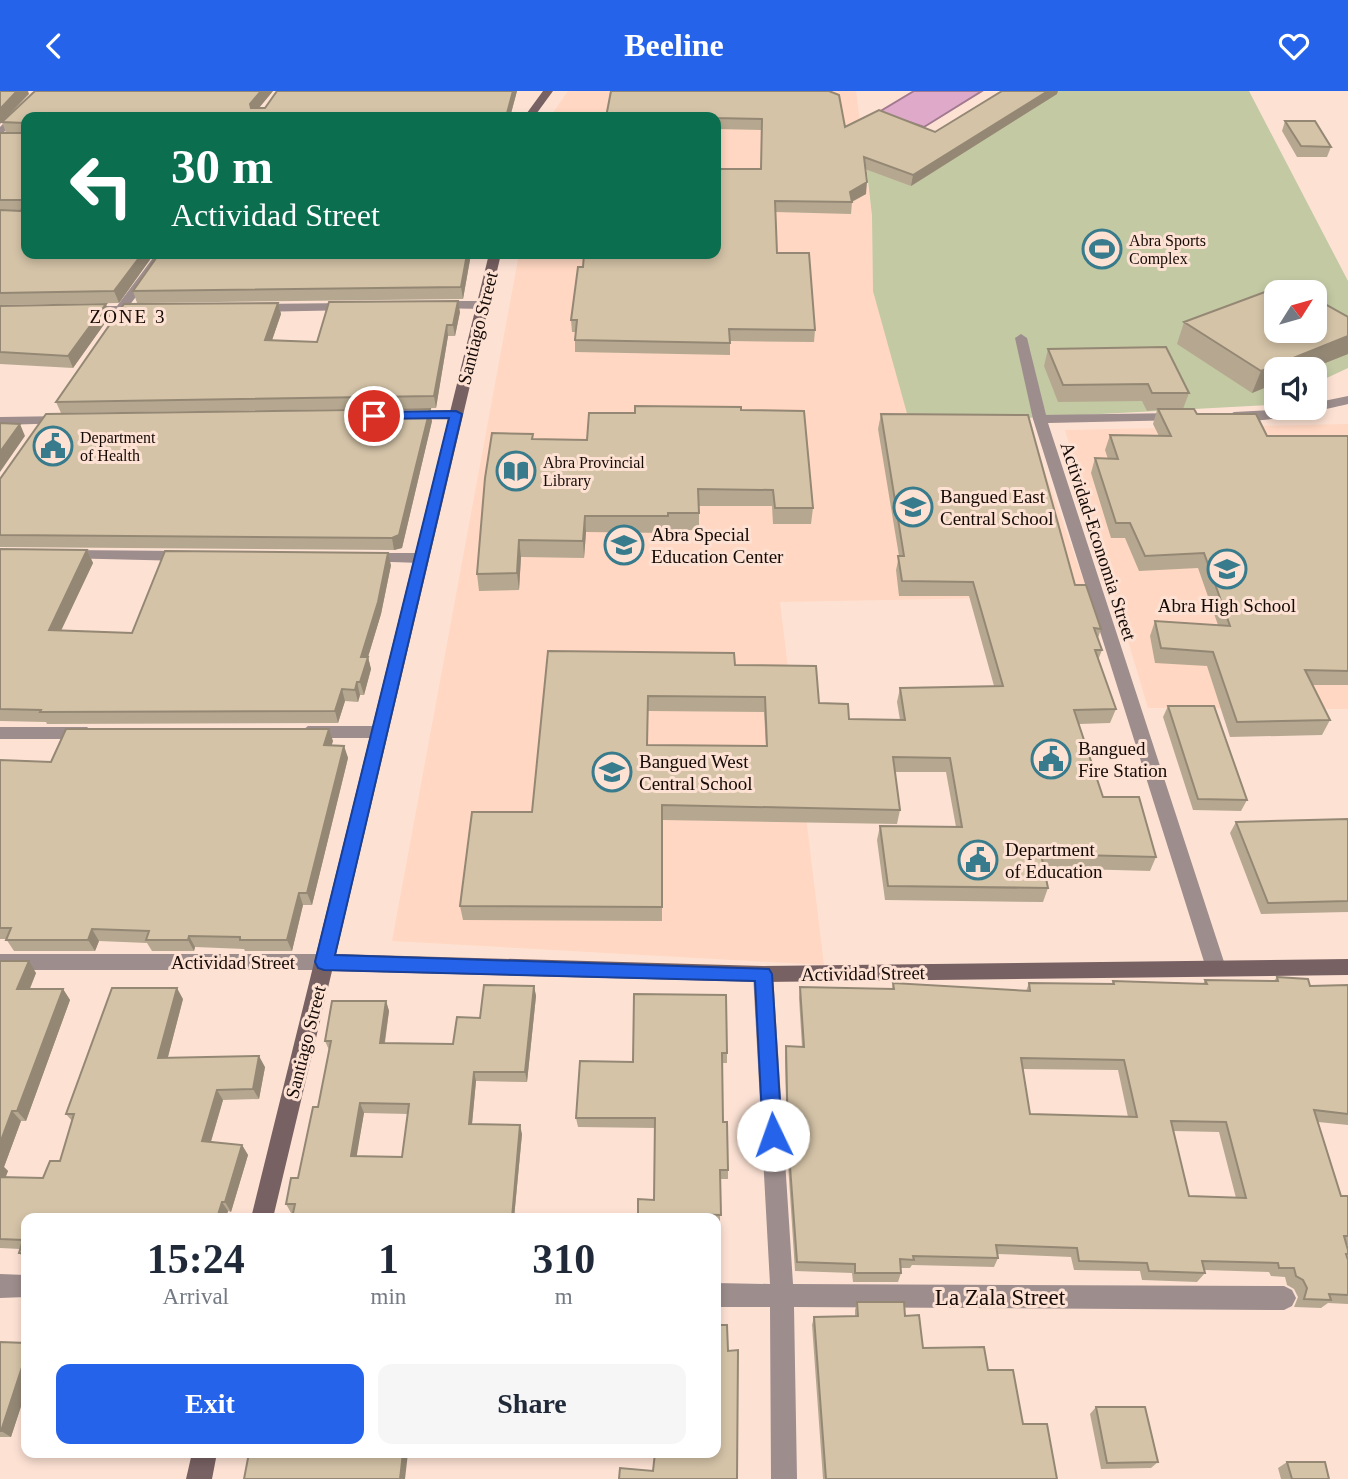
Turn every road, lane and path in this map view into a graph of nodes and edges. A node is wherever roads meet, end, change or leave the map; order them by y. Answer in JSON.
{"nodes":[{"id":1,"x":40,"y":91,"type":"edge"},
{"id":2,"x":548,"y":91,"type":"edge"},
{"id":3,"x":533,"y":112,"type":"edge"},
{"id":4,"x":0,"y":133,"type":"edge"},
{"id":5,"x":0,"y":139,"type":"edge"},
{"id":6,"x":13,"y":139,"type":"edge"},
{"id":7,"x":158,"y":259,"type":"edge"},
{"id":8,"x":494,"y":259,"type":"edge"},
{"id":9,"x":483,"y":305,"type":"junction"},
{"id":10,"x":427,"y":306,"type":"edge"},
{"id":11,"x":357,"y":307,"type":"edge"},
{"id":12,"x":246,"y":308,"type":"edge"},
{"id":13,"x":120,"y":310,"type":"junction"},
{"id":14,"x":162,"y":310,"type":"edge"},
{"id":15,"x":67,"y":311,"type":"edge"},
{"id":16,"x":105,"y":332,"type":"edge"},
{"id":17,"x":1021,"y":338,"type":"dead end"},
{"id":18,"x":1348,"y":400,"type":"edge"},
{"id":19,"x":456,"y":414,"type":"junction"},
{"id":20,"x":388,"y":415,"type":"edge"},
{"id":21,"x":1224,"y":416,"type":"edge"},
{"id":22,"x":1197,"y":417,"type":"edge"},
{"id":23,"x":87,"y":419,"type":"edge"},
{"id":24,"x":1040,"y":419,"type":"junction"},
{"id":25,"x":0,"y":421,"type":"edge"},
{"id":26,"x":54,"y":555,"type":"edge"},
{"id":27,"x":204,"y":556,"type":"edge"},
{"id":28,"x":354,"y":558,"type":"edge"},
{"id":29,"x":422,"y":558,"type":"junction"},
{"id":30,"x":380,"y":731,"type":"junction"},
{"id":31,"x":285,"y":732,"type":"edge"},
{"id":32,"x":0,"y":733,"type":"edge"},
{"id":33,"x":108,"y":733,"type":"edge"},
{"id":34,"x":0,"y":962,"type":"edge"},
{"id":35,"x":324,"y":962,"type":"junction"},
{"id":36,"x":1348,"y":967,"type":"edge"},
{"id":37,"x":1216,"y":968,"type":"junction"},
{"id":38,"x":763,"y":974,"type":"junction"},
{"id":39,"x":263,"y":1213,"type":"edge"},
{"id":40,"x":0,"y":1286,"type":"edge"},
{"id":41,"x":21,"y":1286,"type":"edge"},
{"id":42,"x":721,"y":1295,"type":"edge"},
{"id":43,"x":782,"y":1296,"type":"junction"},
{"id":44,"x":1284,"y":1298,"type":"dead end"},
{"id":45,"x":204,"y":1458,"type":"edge"},
{"id":46,"x":199,"y":1479,"type":"edge"},
{"id":47,"x":784,"y":1479,"type":"edge"}],
"edges":[{"from":1,"to":4,"type":"street"},
{"from":2,"to":3,"type":"street"},
{"from":5,"to":6,"type":"street"},
{"from":7,"to":13,"type":"street"},
{"from":8,"to":9,"type":"street","name":"Santiago Street"},
{"from":9,"to":10,"type":"street"},
{"from":9,"to":19,"type":"street","name":"Santiago Street"},
{"from":11,"to":12,"type":"street"},
{"from":13,"to":14,"type":"street"},
{"from":13,"to":15,"type":"street"},
{"from":13,"to":16,"type":"street"},
{"from":17,"to":24,"type":"street"},
{"from":18,"to":21,"type":"street"},
{"from":19,"to":20,"type":"street"},
{"from":19,"to":29,"type":"street","name":"Santiago Street"},
{"from":22,"to":24,"type":"street","name":"Actividad-Economia Street"},
{"from":23,"to":25,"type":"street"},
{"from":24,"to":37,"type":"street","name":"Actividad-Economia Street"},
{"from":26,"to":27,"type":"street"},
{"from":28,"to":29,"type":"street"},
{"from":29,"to":30,"type":"street","name":"Santiago Street"},
{"from":30,"to":31,"type":"street"},
{"from":30,"to":35,"type":"street","name":"Santiago Street"},
{"from":32,"to":33,"type":"street"},
{"from":34,"to":35,"type":"street","name":"Actividad Street"},
{"from":35,"to":38,"type":"street","name":"Actividad Street"},
{"from":35,"to":39,"type":"street","name":"Santiago Street"},
{"from":36,"to":37,"type":"street","name":"Actividad Street"},
{"from":37,"to":38,"type":"street","name":"Actividad Street"},
{"from":38,"to":43,"type":"street"},
{"from":40,"to":41,"type":"street"},
{"from":42,"to":43,"type":"street","name":"La Zala Street"},
{"from":43,"to":44,"type":"street","name":"La Zala Street"},
{"from":43,"to":47,"type":"street"},
{"from":45,"to":46,"type":"street"}]}
